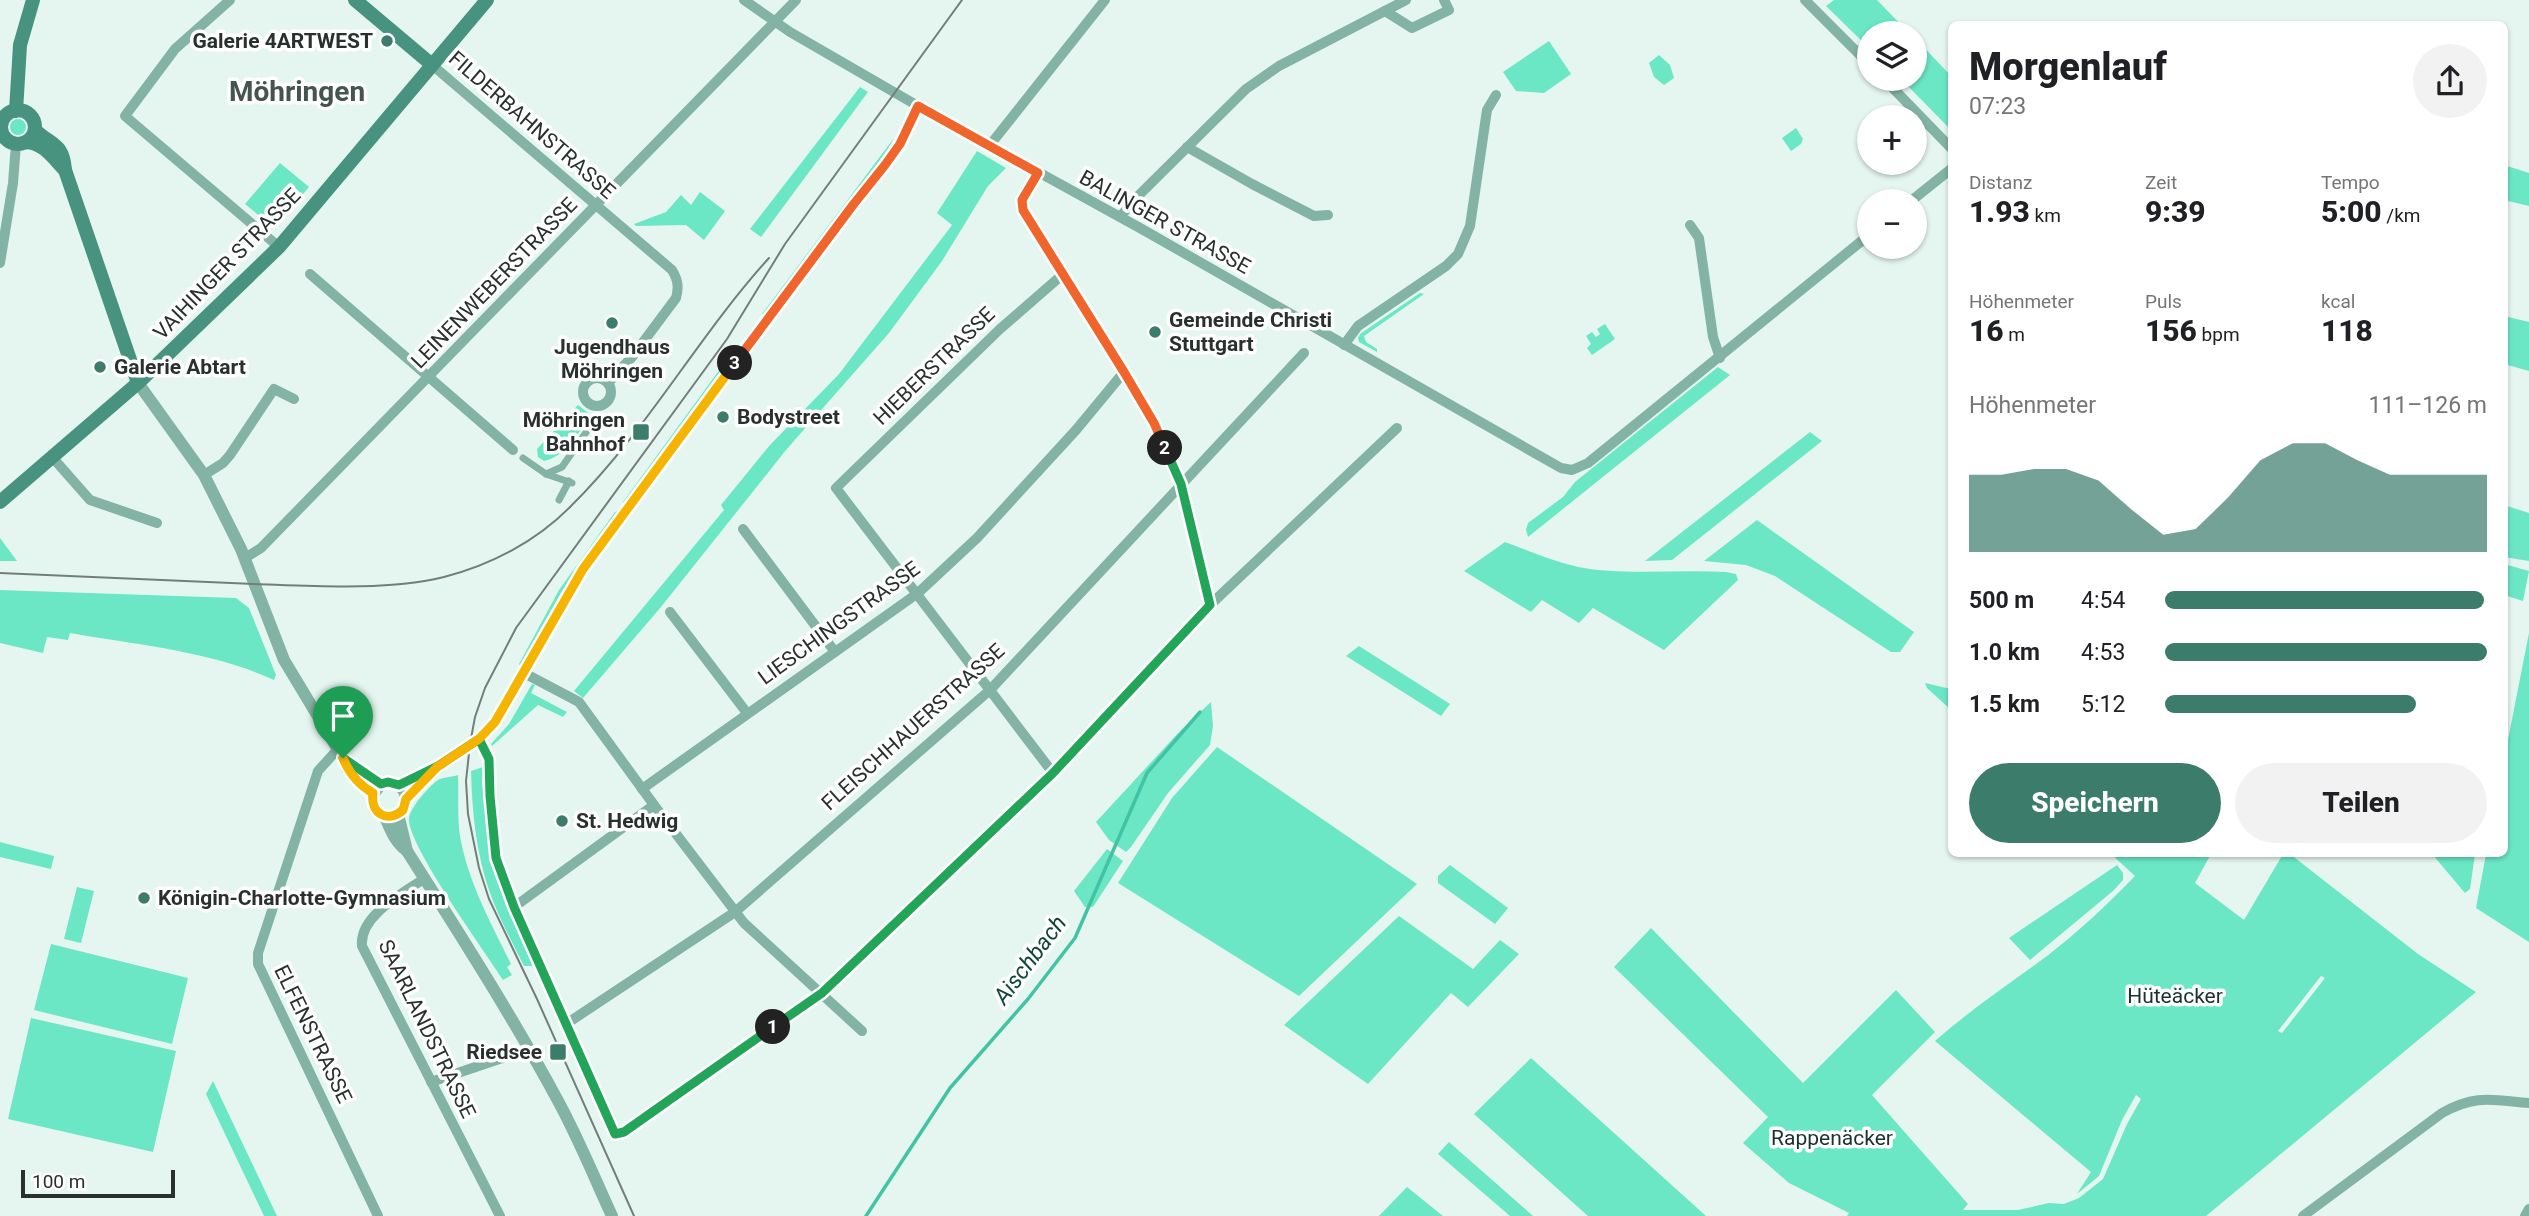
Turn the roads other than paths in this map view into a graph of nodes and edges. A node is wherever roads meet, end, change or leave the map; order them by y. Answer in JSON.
{"nodes":[{"id":1,"x":33,"y":0,"type":"edge"},
{"id":2,"x":230,"y":0,"type":"edge"},
{"id":3,"x":355,"y":0,"type":"edge"},
{"id":4,"x":487,"y":0,"type":"edge"},
{"id":5,"x":744,"y":0,"type":"edge"},
{"id":6,"x":796,"y":0,"type":"edge"},
{"id":7,"x":1105,"y":0,"type":"edge"},
{"id":8,"x":1406,"y":0,"type":"edge"},
{"id":9,"x":1444,"y":0,"type":"edge"},
{"id":10,"x":1805,"y":0,"type":"edge"},
{"id":11,"x":1385,"y":11,"type":"junction"},
{"id":12,"x":774,"y":22,"type":"junction"},
{"id":13,"x":1857,"y":52,"type":"edge"},
{"id":14,"x":431,"y":64,"type":"junction"},
{"id":15,"x":1896,"y":91,"type":"edge"},
{"id":16,"x":1496,"y":95,"type":"dead end"},
{"id":17,"x":918,"y":106,"type":"junction"},
{"id":18,"x":7,"y":114,"type":"edge"},
{"id":19,"x":35,"y":130,"type":"junction"},
{"id":20,"x":1,"y":132,"type":"edge"},
{"id":21,"x":21,"y":143,"type":"junction"},
{"id":22,"x":990,"y":145,"type":"junction"},
{"id":23,"x":1948,"y":145,"type":"edge"},
{"id":24,"x":1187,"y":147,"type":"junction"},
{"id":25,"x":65,"y":170,"type":"junction"},
{"id":26,"x":1948,"y":171,"type":"edge"},
{"id":27,"x":1038,"y":173,"type":"junction"},
{"id":28,"x":1926,"y":189,"type":"edge"},
{"id":29,"x":595,"y":206,"type":"junction"},
{"id":30,"x":1328,"y":215,"type":"dead end"},
{"id":31,"x":1120,"y":217,"type":"junction"},
{"id":32,"x":1689,"y":225,"type":"dead end"},
{"id":33,"x":1857,"y":245,"type":"edge"},
{"id":34,"x":279,"y":247,"type":"junction"},
{"id":35,"x":0,"y":263,"type":"edge"},
{"id":36,"x":310,"y":274,"type":"dead end"},
{"id":37,"x":1062,"y":275,"type":"junction"},
{"id":38,"x":1344,"y":345,"type":"junction"},
{"id":39,"x":1304,"y":353,"type":"dead end"},
{"id":40,"x":1720,"y":358,"type":"junction"},
{"id":41,"x":1124,"y":372,"type":"junction"},
{"id":42,"x":429,"y":377,"type":"junction"},
{"id":43,"x":138,"y":383,"type":"junction"},
{"id":44,"x":608,"y":383,"type":"dead end"},
{"id":45,"x":294,"y":398,"type":"dead end"},
{"id":46,"x":596,"y":418,"type":"dead end"},
{"id":47,"x":1397,"y":428,"type":"dead end"},
{"id":48,"x":513,"y":450,"type":"dead end"},
{"id":49,"x":53,"y":458,"type":"junction"},
{"id":50,"x":523,"y":458,"type":"dead end"},
{"id":51,"x":562,"y":467,"type":"junction"},
{"id":52,"x":546,"y":474,"type":"junction"},
{"id":53,"x":204,"y":475,"type":"junction"},
{"id":54,"x":567,"y":481,"type":"junction"},
{"id":55,"x":1181,"y":484,"type":"junction"},
{"id":56,"x":559,"y":500,"type":"dead end"},
{"id":57,"x":0,"y":502,"type":"edge"},
{"id":58,"x":157,"y":523,"type":"dead end"},
{"id":59,"x":743,"y":529,"type":"dead end"},
{"id":60,"x":245,"y":558,"type":"junction"},
{"id":61,"x":918,"y":593,"type":"junction"},
{"id":62,"x":1210,"y":605,"type":"junction"},
{"id":63,"x":670,"y":612,"type":"dead end"},
{"id":64,"x":835,"y":652,"type":"junction"},
{"id":65,"x":524,"y":673,"type":"junction"},
{"id":66,"x":990,"y":690,"type":"junction"},
{"id":67,"x":747,"y":713,"type":"junction"},
{"id":68,"x":476,"y":741,"type":"junction"},
{"id":69,"x":340,"y":754,"type":"junction"},
{"id":70,"x":438,"y":767,"type":"junction"},
{"id":71,"x":1053,"y":773,"type":"junction"},
{"id":72,"x":399,"y":785,"type":"junction"},
{"id":73,"x":377,"y":789,"type":"junction"},
{"id":74,"x":642,"y":789,"type":"junction"},
{"id":75,"x":406,"y":799,"type":"junction"},
{"id":76,"x":654,"y":805,"type":"junction"},
{"id":77,"x":392,"y":816,"type":"junction"},
{"id":78,"x":425,"y":878,"type":"junction"},
{"id":79,"x":514,"y":907,"type":"junction"},
{"id":80,"x":734,"y":912,"type":"junction"},
{"id":81,"x":822,"y":993,"type":"junction"},
{"id":82,"x":566,"y":1024,"type":"junction"},
{"id":83,"x":862,"y":1031,"type":"dead end"},
{"id":84,"x":529,"y":1049,"type":"junction"},
{"id":85,"x":431,"y":1082,"type":"junction"},
{"id":86,"x":2529,"y":1102,"type":"edge"},
{"id":87,"x":2529,"y":1209,"type":"edge"},
{"id":88,"x":378,"y":1216,"type":"edge"},
{"id":89,"x":500,"y":1216,"type":"edge"},
{"id":90,"x":612,"y":1216,"type":"edge"},
{"id":91,"x":2303,"y":1216,"type":"edge"},
{"id":92,"x":2525,"y":1216,"type":"edge"}],
"edges":[{"from":1,"to":18,"type":"main road"},
{"from":2,"to":34,"type":"street"},
{"from":3,"to":14,"type":"main road","name":"FILDERBAHNSTRASSE"},
{"from":4,"to":14,"type":"main road","name":"VAIHINGER STRASSE"},
{"from":5,"to":12,"type":"street","name":"BALINGER STRASSE"},
{"from":6,"to":12,"type":"street","name":"LEINENWEBERSTRASSE"},
{"from":7,"to":22,"type":"street"},
{"from":8,"to":11,"type":"street"},
{"from":9,"to":11,"type":"street"},
{"from":10,"to":13,"type":"street"},
{"from":11,"to":24,"type":"street"},
{"from":12,"to":17,"type":"street","name":"BALINGER STRASSE"},
{"from":12,"to":29,"type":"street","name":"LEINENWEBERSTRASSE"},
{"from":14,"to":29,"type":"street","name":"FILDERBAHNSTRASSE"},
{"from":14,"to":34,"type":"main road","name":"VAIHINGER STRASSE"},
{"from":15,"to":23,"type":"street"},
{"from":16,"to":38,"type":"street"},
{"from":17,"to":22,"type":"street","name":"BALINGER STRASSE"},
{"from":17,"to":65,"type":"street"},
{"from":18,"to":19,"type":"main road"},
{"from":18,"to":20,"type":"main road"},
{"from":19,"to":21,"type":"main road"},
{"from":19,"to":25,"type":"main road"},
{"from":20,"to":21,"type":"main road"},
{"from":21,"to":25,"type":"main road"},
{"from":21,"to":35,"type":"street"},
{"from":22,"to":27,"type":"street","name":"BALINGER STRASSE"},
{"from":24,"to":30,"type":"street"},
{"from":24,"to":31,"type":"street"},
{"from":25,"to":43,"type":"main road"},
{"from":26,"to":28,"type":"street"},
{"from":27,"to":31,"type":"street","name":"BALINGER STRASSE"},
{"from":27,"to":37,"type":"street"},
{"from":29,"to":42,"type":"street","name":"LEINENWEBERSTRASSE"},
{"from":29,"to":44,"type":"street","name":"FILDERBAHNSTRASSE"},
{"from":31,"to":38,"type":"street","name":"BALINGER STRASSE"},
{"from":32,"to":40,"type":"street"},
{"from":33,"to":40,"type":"street"},
{"from":34,"to":43,"type":"main road","name":"VAIHINGER STRASSE"},
{"from":36,"to":42,"type":"street"},
{"from":37,"to":41,"type":"street"},
{"from":37,"to":61,"type":"street","name":"HIEBERSTRASSE"},
{"from":38,"to":40,"type":"street","name":"BALINGER STRASSE"},
{"from":39,"to":55,"type":"street","name":"FLEISCHHAUERSTRASSE"},
{"from":41,"to":55,"type":"street"},
{"from":41,"to":61,"type":"street","name":"LIESCHINGSTRASSE"},
{"from":42,"to":48,"type":"street"},
{"from":42,"to":60,"type":"street","name":"LEINENWEBERSTRASSE"},
{"from":43,"to":49,"type":"main road","name":"VAIHINGER STRASSE"},
{"from":43,"to":53,"type":"street"},
{"from":45,"to":53,"type":"street"},
{"from":46,"to":51,"type":"street"},
{"from":47,"to":62,"type":"street"},
{"from":49,"to":57,"type":"main road","name":"VAIHINGER STRASSE"},
{"from":49,"to":58,"type":"street"},
{"from":50,"to":52,"type":"street"},
{"from":51,"to":52,"type":"street"},
{"from":51,"to":54,"type":"street"},
{"from":52,"to":54,"type":"street"},
{"from":53,"to":60,"type":"street"},
{"from":54,"to":56,"type":"street"},
{"from":55,"to":62,"type":"street"},
{"from":55,"to":66,"type":"street","name":"FLEISCHHAUERSTRASSE"},
{"from":59,"to":64,"type":"street"},
{"from":60,"to":69,"type":"street"},
{"from":61,"to":64,"type":"street","name":"LIESCHINGSTRASSE"},
{"from":61,"to":66,"type":"street"},
{"from":62,"to":71,"type":"street"},
{"from":63,"to":67,"type":"street"},
{"from":64,"to":67,"type":"street","name":"LIESCHINGSTRASSE"},
{"from":65,"to":68,"type":"street"},
{"from":65,"to":74,"type":"street"},
{"from":66,"to":71,"type":"street"},
{"from":66,"to":80,"type":"street","name":"FLEISCHHAUERSTRASSE"},
{"from":67,"to":74,"type":"street","name":"LIESCHINGSTRASSE"},
{"from":68,"to":70,"type":"street","bridge":true},
{"from":68,"to":79,"type":"street"},
{"from":69,"to":73,"type":"street"},
{"from":69,"to":88,"type":"street","name":"ELFENSTRASSE"},
{"from":70,"to":72,"type":"street"},
{"from":70,"to":75,"type":"street"},
{"from":71,"to":81,"type":"street"},
{"from":72,"to":73,"type":"street"},
{"from":72,"to":75,"type":"street"},
{"from":73,"to":77,"type":"street"},
{"from":74,"to":76,"type":"street"},
{"from":75,"to":77,"type":"street"},
{"from":76,"to":79,"type":"street"},
{"from":76,"to":80,"type":"street"},
{"from":77,"to":78,"type":"street"},
{"from":78,"to":84,"type":"street"},
{"from":78,"to":85,"type":"street","name":"SAARLANDSTRASSE"},
{"from":79,"to":82,"type":"street"},
{"from":80,"to":81,"type":"street"},
{"from":80,"to":82,"type":"street","name":"FLEISCHHAUERSTRASSE"},
{"from":81,"to":82,"type":"street"},
{"from":81,"to":83,"type":"street"},
{"from":84,"to":85,"type":"street"},
{"from":84,"to":90,"type":"street"},
{"from":85,"to":89,"type":"street","name":"SAARLANDSTRASSE"},
{"from":86,"to":91,"type":"street"},
{"from":87,"to":92,"type":"street"}]}
